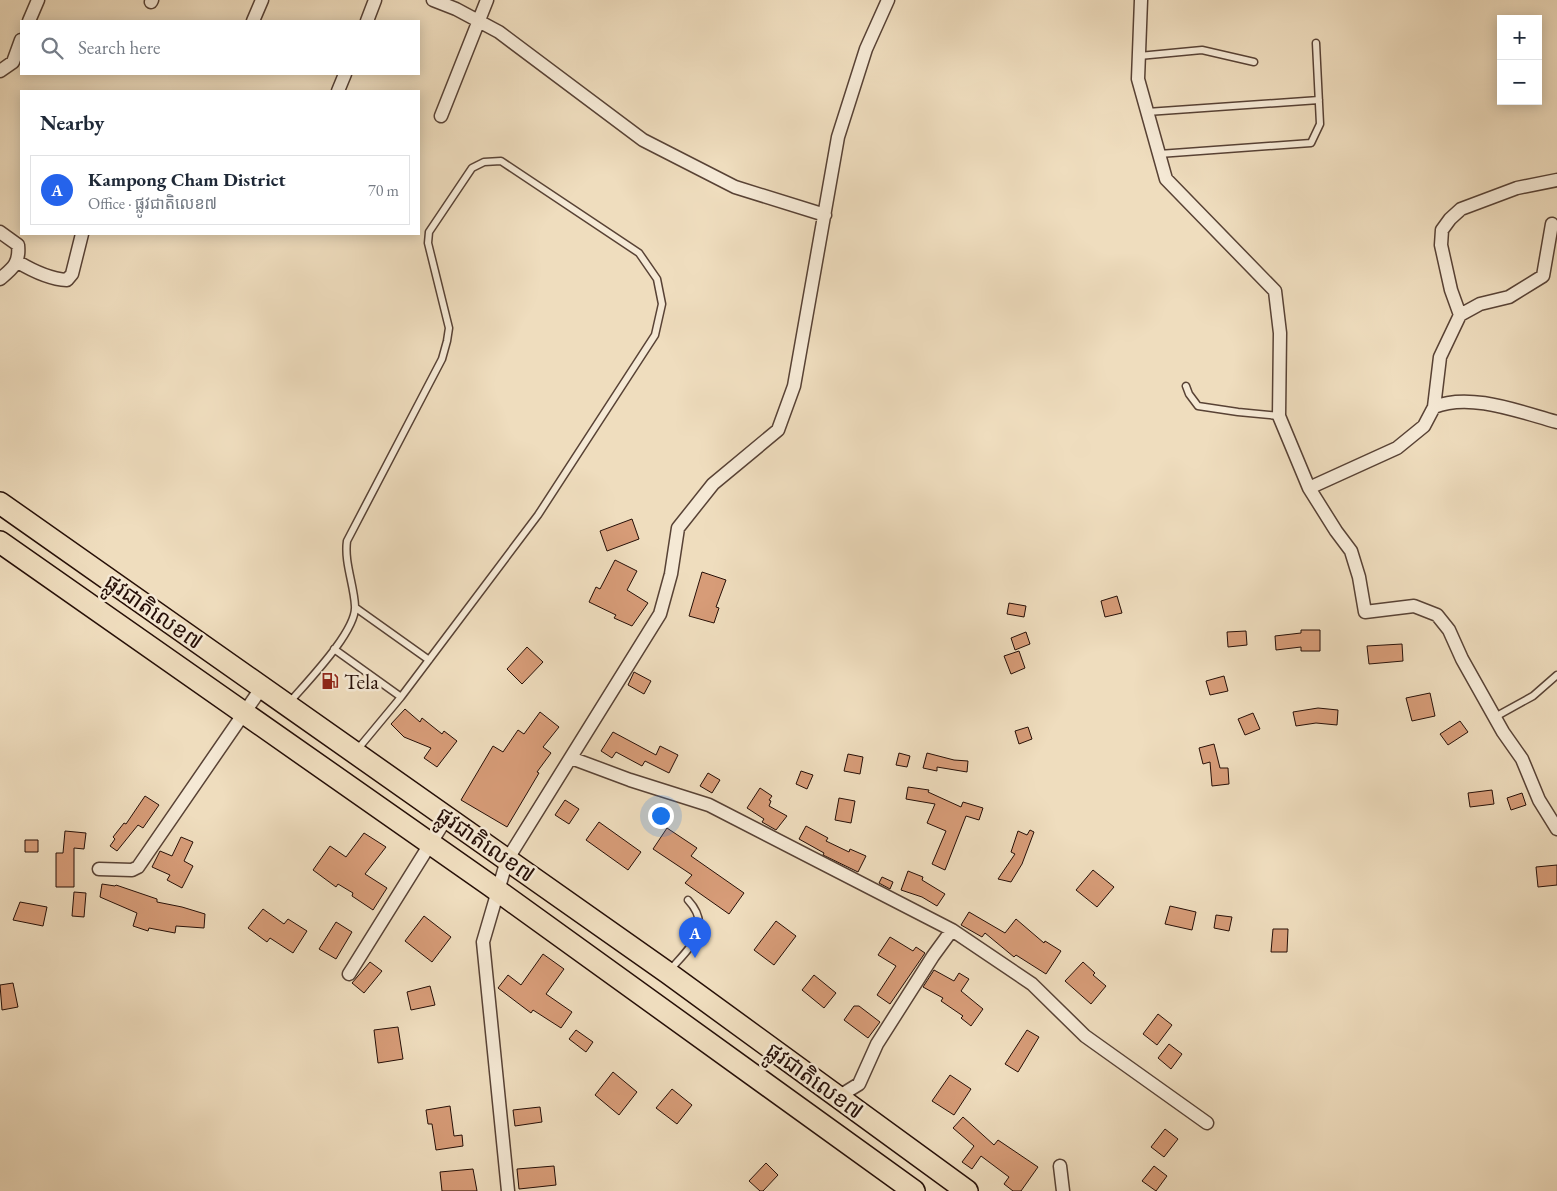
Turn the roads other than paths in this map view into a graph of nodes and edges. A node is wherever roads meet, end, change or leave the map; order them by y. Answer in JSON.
{"nodes":[{"id":1,"x":38,"y":0,"type":"edge"},
{"id":2,"x":262,"y":0,"type":"edge"},
{"id":3,"x":375,"y":0,"type":"edge"},
{"id":4,"x":433,"y":0,"type":"edge"},
{"id":5,"x":486,"y":0,"type":"edge"},
{"id":6,"x":888,"y":0,"type":"edge"},
{"id":7,"x":1141,"y":0,"type":"edge"},
{"id":8,"x":29,"y":20,"type":"edge"},
{"id":9,"x":253,"y":20,"type":"edge"},
{"id":10,"x":366,"y":20,"type":"edge"},
{"id":11,"x":478,"y":21,"type":"junction"},
{"id":12,"x":20,"y":43,"type":"edge"},
{"id":13,"x":1316,"y":43,"type":"dead end"},
{"id":14,"x":1139,"y":56,"type":"junction"},
{"id":15,"x":1254,"y":62,"type":"dead end"},
{"id":16,"x":0,"y":71,"type":"edge"},
{"id":17,"x":345,"y":75,"type":"edge"},
{"id":18,"x":338,"y":90,"type":"edge"},
{"id":19,"x":1319,"y":100,"type":"junction"},
{"id":20,"x":1147,"y":112,"type":"junction"},
{"id":21,"x":440,"y":116,"type":"dead end"},
{"id":22,"x":1159,"y":154,"type":"junction"},
{"id":23,"x":1557,"y":180,"type":"edge"},
{"id":24,"x":825,"y":215,"type":"junction"},
{"id":25,"x":1552,"y":224,"type":"dead end"},
{"id":26,"x":0,"y":232,"type":"edge"},
{"id":27,"x":82,"y":235,"type":"edge"},
{"id":28,"x":18,"y":262,"type":"junction"},
{"id":29,"x":0,"y":279,"type":"edge"},
{"id":30,"x":1460,"y":315,"type":"junction"},
{"id":31,"x":1186,"y":386,"type":"dead end"},
{"id":32,"x":1434,"y":407,"type":"junction"},
{"id":33,"x":1280,"y":416,"type":"junction"},
{"id":34,"x":1557,"y":422,"type":"edge"},
{"id":35,"x":1309,"y":488,"type":"junction"},
{"id":36,"x":0,"y":503,"type":"edge"},
{"id":37,"x":0,"y":542,"type":"edge"},
{"id":38,"x":356,"y":608,"type":"junction"},
{"id":39,"x":334,"y":649,"type":"junction"},
{"id":40,"x":429,"y":660,"type":"junction"},
{"id":41,"x":1557,"y":676,"type":"edge"},
{"id":42,"x":262,"y":687,"type":"junction"},
{"id":43,"x":402,"y":697,"type":"junction"},
{"id":44,"x":287,"y":705,"type":"junction"},
{"id":45,"x":1495,"y":717,"type":"junction"},
{"id":46,"x":354,"y":753,"type":"junction"},
{"id":47,"x":571,"y":758,"type":"junction"},
{"id":48,"x":447,"y":817,"type":"junction"},
{"id":49,"x":1557,"y":829,"type":"edge"},
{"id":50,"x":507,"y":860,"type":"junction"},
{"id":51,"x":99,"y":869,"type":"dead end"},
{"id":52,"x":688,"y":900,"type":"dead end"},
{"id":53,"x":952,"y":930,"type":"junction"},
{"id":54,"x":668,"y":973,"type":"junction"},
{"id":55,"x":349,"y":974,"type":"dead end"},
{"id":56,"x":838,"y":1097,"type":"junction"},
{"id":57,"x":1207,"y":1123,"type":"dead end"},
{"id":58,"x":1060,"y":1166,"type":"dead end"},
{"id":59,"x":508,"y":1191,"type":"edge"},
{"id":60,"x":914,"y":1191,"type":"edge"},
{"id":61,"x":967,"y":1191,"type":"edge"},
{"id":62,"x":1063,"y":1191,"type":"edge"}],
"edges":[{"from":1,"to":8,"type":"street"},
{"from":2,"to":9,"type":"street"},
{"from":3,"to":10,"type":"street"},
{"from":4,"to":11,"type":"street"},
{"from":5,"to":11,"type":"street"},
{"from":6,"to":24,"type":"street"},
{"from":7,"to":14,"type":"street"},
{"from":11,"to":21,"type":"street"},
{"from":11,"to":24,"type":"street"},
{"from":12,"to":16,"type":"street"},
{"from":13,"to":19,"type":"lane"},
{"from":14,"to":15,"type":"lane"},
{"from":14,"to":20,"type":"street"},
{"from":17,"to":18,"type":"street"},
{"from":19,"to":20,"type":"lane"},
{"from":19,"to":22,"type":"lane"},
{"from":20,"to":22,"type":"street"},
{"from":22,"to":33,"type":"street"},
{"from":23,"to":30,"type":"street"},
{"from":24,"to":47,"type":"street"},
{"from":25,"to":30,"type":"street"},
{"from":26,"to":28,"type":"street"},
{"from":27,"to":28,"type":"street"},
{"from":28,"to":29,"type":"street"},
{"from":30,"to":32,"type":"street"},
{"from":31,"to":33,"type":"lane"},
{"from":32,"to":34,"type":"street"},
{"from":32,"to":35,"type":"street"},
{"from":33,"to":35,"type":"street"},
{"from":35,"to":45,"type":"street"},
{"from":36,"to":42,"type":"highway","name":"ផ្លូវជាតិលេខ៧"},
{"from":37,"to":60,"type":"highway","name":"ផ្លូវជាតិលេខ៧"},
{"from":38,"to":39,"type":"lane"},
{"from":38,"to":40,"type":"lane"},
{"from":38,"to":40,"type":"lane"},
{"from":39,"to":43,"type":"lane"},
{"from":39,"to":44,"type":"lane"},
{"from":40,"to":43,"type":"lane"},
{"from":41,"to":45,"type":"lane"},
{"from":42,"to":44,"type":"highway","name":"ផ្លូវជាតិលេខ៧"},
{"from":42,"to":51,"type":"street"},
{"from":43,"to":46,"type":"lane"},
{"from":44,"to":46,"type":"highway","name":"ផ្លូវជាតិលេខ៧"},
{"from":45,"to":49,"type":"street"},
{"from":46,"to":48,"type":"highway","name":"ផ្លូវជាតិលេខ៧"},
{"from":47,"to":50,"type":"street"},
{"from":47,"to":53,"type":"street"},
{"from":48,"to":50,"type":"highway","name":"ផ្លូវជាតិលេខ៧"},
{"from":48,"to":55,"type":"street"},
{"from":50,"to":54,"type":"highway","name":"ផ្លូវជាតិលេខ៧"},
{"from":50,"to":59,"type":"street"},
{"from":52,"to":54,"type":"lane"},
{"from":53,"to":56,"type":"street"},
{"from":53,"to":57,"type":"street"},
{"from":54,"to":56,"type":"highway","name":"ផ្លូវជាតិលេខ៧"},
{"from":56,"to":61,"type":"highway","name":"ផ្លូវជាតិលេខ៧"},
{"from":58,"to":62,"type":"street"}]}
